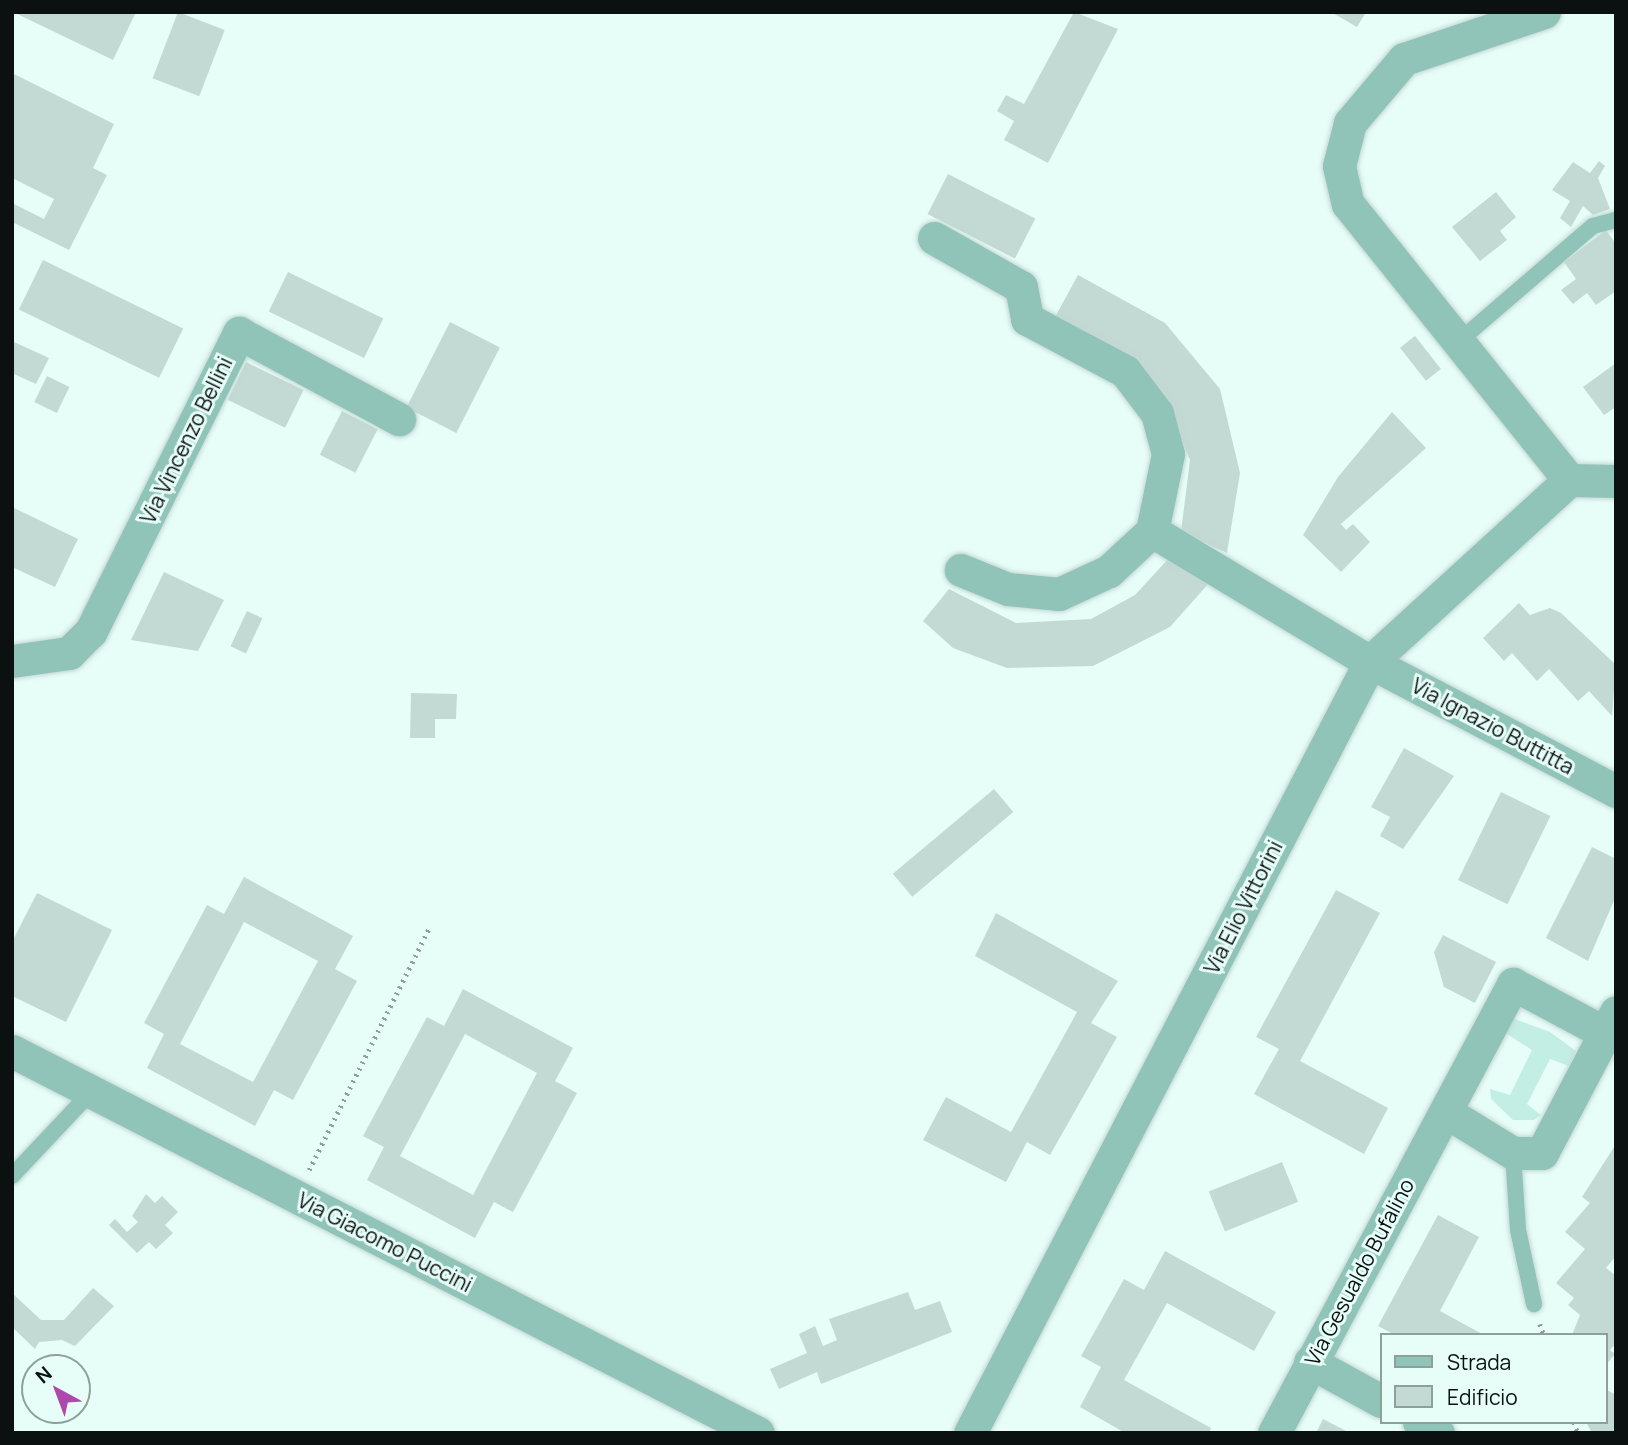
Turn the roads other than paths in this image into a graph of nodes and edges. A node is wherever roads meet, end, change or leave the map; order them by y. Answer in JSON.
{"nodes":[{"id":1,"x":1544,"y":12,"type":"edge"},
{"id":2,"x":1616,"y":220,"type":"edge"},
{"id":3,"x":934,"y":238,"type":"dead end"},
{"id":4,"x":1458,"y":342,"type":"junction"},
{"id":5,"x":399,"y":419,"type":"dead end"},
{"id":6,"x":1569,"y":480,"type":"junction"},
{"id":7,"x":1616,"y":481,"type":"edge"},
{"id":8,"x":1153,"y":531,"type":"junction"},
{"id":9,"x":961,"y":570,"type":"dead end"},
{"id":10,"x":12,"y":661,"type":"edge"},
{"id":11,"x":1370,"y":662,"type":"junction"},
{"id":12,"x":1616,"y":791,"type":"edge"},
{"id":13,"x":1610,"y":1022,"type":"edge"},
{"id":14,"x":12,"y":1051,"type":"edge"},
{"id":15,"x":92,"y":1091,"type":"junction"},
{"id":16,"x":1446,"y":1112,"type":"junction"},
{"id":17,"x":1513,"y":1153,"type":"junction"},
{"id":18,"x":12,"y":1176,"type":"edge"},
{"id":19,"x":1534,"y":1304,"type":"dead end"},
{"id":20,"x":1310,"y":1362,"type":"junction"},
{"id":21,"x":1380,"y":1400,"type":"edge"},
{"id":22,"x":1422,"y":1424,"type":"edge"},
{"id":23,"x":758,"y":1433,"type":"edge"},
{"id":24,"x":970,"y":1433,"type":"edge"},
{"id":25,"x":1274,"y":1433,"type":"edge"},
{"id":26,"x":1438,"y":1433,"type":"edge"}],
"edges":[{"from":1,"to":4,"type":"street"},
{"from":2,"to":4,"type":"lane"},
{"from":3,"to":8,"type":"street"},
{"from":4,"to":6,"type":"street"},
{"from":5,"to":10,"type":"street","name":"Via Vincenzo Bellini"},
{"from":6,"to":7,"type":"street"},
{"from":6,"to":11,"type":"street","name":"Via Elio Vittorini"},
{"from":8,"to":9,"type":"street"},
{"from":8,"to":11,"type":"street","name":"Via Ignazio Buttitta"},
{"from":11,"to":12,"type":"street","name":"Via Ignazio Buttitta"},
{"from":11,"to":24,"type":"street","name":"Via Elio Vittorini"},
{"from":13,"to":16,"type":"street","name":"Via Gesualdo Bufalino"},
{"from":13,"to":17,"type":"street","name":"Via Gesualdo Bufalino"},
{"from":14,"to":15,"type":"street","name":"Via Giacomo Puccini"},
{"from":15,"to":18,"type":"lane"},
{"from":15,"to":23,"type":"street","name":"Via Giacomo Puccini"},
{"from":16,"to":17,"type":"street"},
{"from":16,"to":20,"type":"street","name":"Via Gesualdo Bufalino"},
{"from":17,"to":19,"type":"lane"},
{"from":20,"to":21,"type":"street"},
{"from":20,"to":25,"type":"street","name":"Via Gesualdo Bufalino"},
{"from":22,"to":26,"type":"street"}]}
